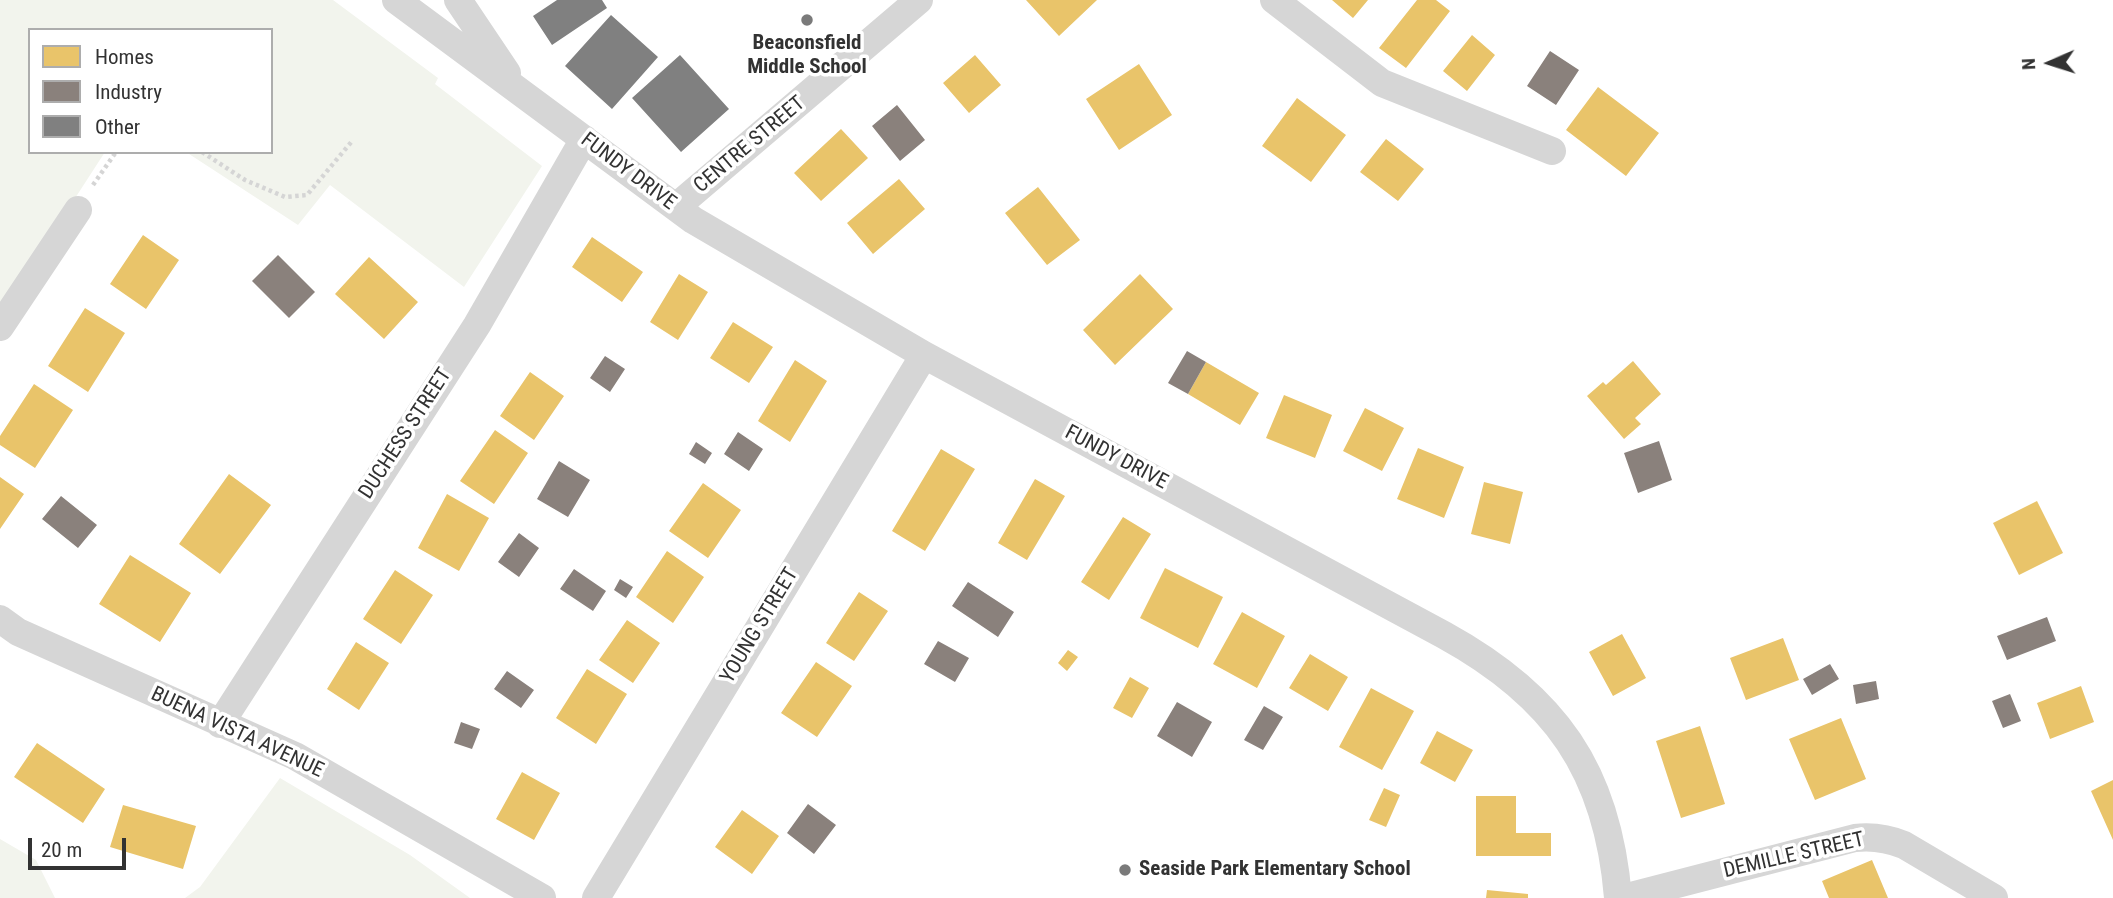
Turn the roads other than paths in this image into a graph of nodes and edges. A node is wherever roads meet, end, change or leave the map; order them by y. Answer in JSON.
{"nodes":[{"id":1,"x":396,"y":0,"type":"edge"},
{"id":2,"x":458,"y":0,"type":"edge"},
{"id":3,"x":919,"y":0,"type":"edge"},
{"id":4,"x":1274,"y":0,"type":"edge"},
{"id":5,"x":517,"y":90,"type":"junction"},
{"id":6,"x":584,"y":139,"type":"junction"},
{"id":7,"x":1552,"y":150,"type":"dead end"},
{"id":8,"x":676,"y":207,"type":"junction"},
{"id":9,"x":78,"y":210,"type":"road end"},
{"id":10,"x":0,"y":327,"type":"edge"},
{"id":11,"x":924,"y":355,"type":"junction"},
{"id":12,"x":0,"y":619,"type":"edge"},
{"id":13,"x":220,"y":724,"type":"junction"},
{"id":14,"x":542,"y":898,"type":"edge"},
{"id":15,"x":596,"y":898,"type":"edge"},
{"id":16,"x":1620,"y":898,"type":"edge"},
{"id":17,"x":1994,"y":898,"type":"edge"}],
"edges":[{"from":1,"to":5,"type":"street","name":"FUNDY DRIVE"},
{"from":2,"to":5,"type":"street","name":"FUNDY DRIVE"},
{"from":3,"to":8,"type":"street","name":"CENTRE STREET"},
{"from":4,"to":7,"type":"street"},
{"from":5,"to":6,"type":"street","name":"FUNDY DRIVE"},
{"from":6,"to":8,"type":"street","name":"FUNDY DRIVE"},
{"from":6,"to":13,"type":"street","name":"DUCHESS STREET"},
{"from":8,"to":11,"type":"street","name":"FUNDY DRIVE"},
{"from":9,"to":10,"type":"street"},
{"from":11,"to":15,"type":"street","name":"YOUNG STREET"},
{"from":11,"to":16,"type":"street","name":"FUNDY DRIVE"},
{"from":12,"to":13,"type":"street","name":"BUENA VISTA AVENUE"},
{"from":13,"to":14,"type":"street","name":"BUENA VISTA AVENUE"},
{"from":16,"to":17,"type":"street","name":"DEMILLE STREET"}]}
